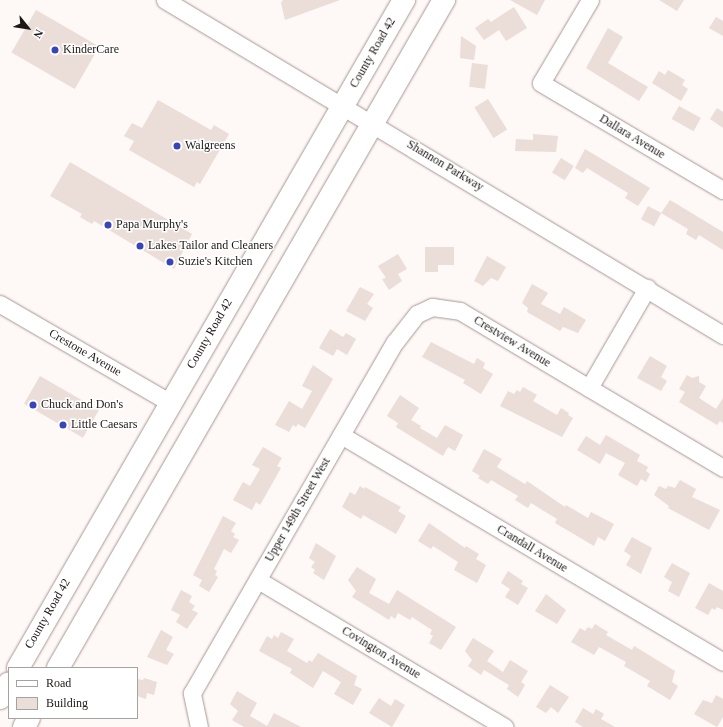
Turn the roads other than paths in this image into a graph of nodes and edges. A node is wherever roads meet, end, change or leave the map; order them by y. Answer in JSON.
{"nodes":[{"id":1,"x":165,"y":0,"type":"edge"},
{"id":2,"x":404,"y":0,"type":"edge"},
{"id":3,"x":444,"y":0,"type":"edge"},
{"id":4,"x":590,"y":0,"type":"edge"},
{"id":5,"x":343,"y":105,"type":"junction"},
{"id":6,"x":374,"y":123,"type":"junction"},
{"id":7,"x":723,"y":190,"type":"edge"},
{"id":8,"x":647,"y":288,"type":"junction"},
{"id":9,"x":0,"y":304,"type":"edge"},
{"id":10,"x":432,"y":307,"type":"joint"},
{"id":11,"x":723,"y":334,"type":"edge"},
{"id":12,"x":589,"y":388,"type":"junction"},
{"id":13,"x":171,"y":403,"type":"junction"},
{"id":14,"x":341,"y":435,"type":"junction"},
{"id":15,"x":723,"y":468,"type":"edge"},
{"id":16,"x":258,"y":580,"type":"junction"},
{"id":17,"x":723,"y":662,"type":"edge"},
{"id":18,"x":19,"y":667,"type":"edge"},
{"id":19,"x":59,"y":667,"type":"edge"},
{"id":20,"x":8,"y":685,"type":"edge"},
{"id":21,"x":0,"y":698,"type":"edge"},
{"id":22,"x":199,"y":727,"type":"edge"},
{"id":23,"x":504,"y":727,"type":"edge"}],
"edges":[{"from":1,"to":5,"type":"street","name":"Shannon Parkway"},
{"from":2,"to":5,"type":"highway","name":"County Road 42"},
{"from":3,"to":6,"type":"highway"},
{"from":4,"to":7,"type":"street","name":"Dallara Avenue"},
{"from":5,"to":6,"type":"street","name":"Shannon Parkway"},
{"from":5,"to":13,"type":"highway","name":"County Road 42"},
{"from":6,"to":8,"type":"street","name":"Shannon Parkway"},
{"from":6,"to":19,"type":"highway"},
{"from":8,"to":11,"type":"street","name":"Shannon Parkway"},
{"from":8,"to":12,"type":"street"},
{"from":9,"to":13,"type":"street","name":"Crestone Avenue"},
{"from":10,"to":12,"type":"street","name":"Crestview Avenue"},
{"from":10,"to":14,"type":"street","name":"Upper 149th Street West"},
{"from":12,"to":15,"type":"street","name":"Crestview Avenue"},
{"from":13,"to":18,"type":"highway","name":"County Road 42"},
{"from":14,"to":16,"type":"street","name":"Upper 149th Street West"},
{"from":14,"to":17,"type":"street","name":"Crandall Avenue"},
{"from":16,"to":22,"type":"street","name":"Upper 149th Street West"},
{"from":16,"to":23,"type":"street","name":"Covington Avenue"},
{"from":20,"to":21,"type":"highway"}]}
